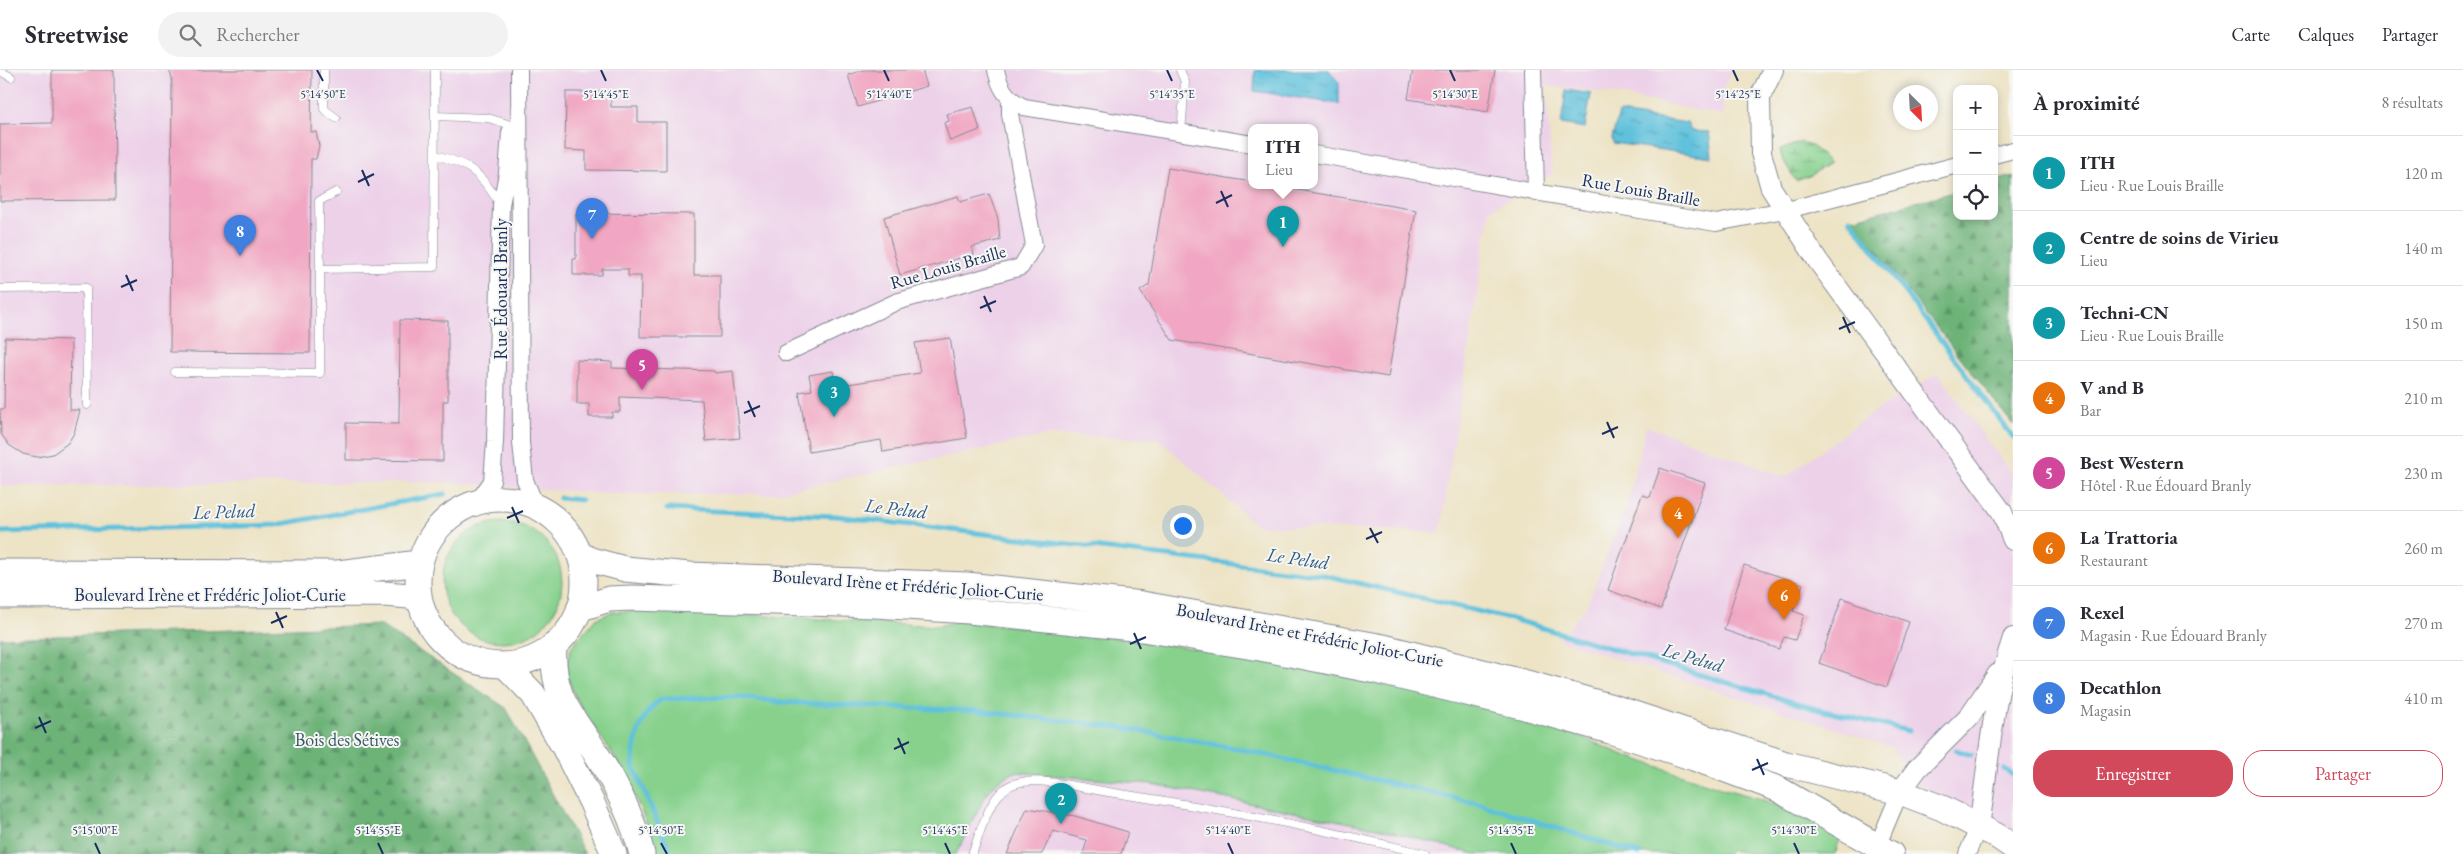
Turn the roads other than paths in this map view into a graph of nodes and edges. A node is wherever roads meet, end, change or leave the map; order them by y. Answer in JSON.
{"nodes":[{"id":1,"x":324,"y":70,"type":"edge"},
{"id":2,"x":435,"y":70,"type":"edge"},
{"id":3,"x":514,"y":70,"type":"edge"},
{"id":4,"x":519,"y":70,"type":"edge"},
{"id":5,"x":996,"y":70,"type":"edge"},
{"id":6,"x":1180,"y":70,"type":"edge"},
{"id":7,"x":1533,"y":70,"type":"edge"},
{"id":8,"x":1773,"y":70,"type":"edge"},
{"id":9,"x":0,"y":71,"type":"edge"},
{"id":10,"x":11,"y":77,"type":"dead end"},
{"id":11,"x":1010,"y":100,"type":"junction"},
{"id":12,"x":435,"y":116,"type":"junction"},
{"id":13,"x":336,"y":118,"type":"dead end"},
{"id":14,"x":511,"y":125,"type":"junction"},
{"id":15,"x":1181,"y":133,"type":"junction"},
{"id":16,"x":1248,"y":143,"type":"edge"},
{"id":17,"x":2013,"y":150,"type":"edge"},
{"id":18,"x":1998,"y":154,"type":"edge"},
{"id":19,"x":435,"y":155,"type":"junction"},
{"id":20,"x":1318,"y":155,"type":"edge"},
{"id":21,"x":1953,"y":166,"type":"edge"},
{"id":22,"x":336,"y":192,"type":"dead end"},
{"id":23,"x":1536,"y":193,"type":"junction"},
{"id":24,"x":502,"y":205,"type":"junction"},
{"id":25,"x":1783,"y":211,"type":"junction"},
{"id":26,"x":521,"y":222,"type":"junction"},
{"id":27,"x":320,"y":269,"type":"junction"},
{"id":28,"x":0,"y":289,"type":"edge"},
{"id":29,"x":786,"y":353,"type":"dead end"},
{"id":30,"x":175,"y":372,"type":"dead end"},
{"id":31,"x":87,"y":405,"type":"dead end"},
{"id":32,"x":478,"y":501,"type":"junction"},
{"id":33,"x":536,"y":506,"type":"junction"},
{"id":34,"x":2013,"y":540,"type":"edge"},
{"id":35,"x":580,"y":554,"type":"junction"},
{"id":36,"x":419,"y":563,"type":"junction"},
{"id":37,"x":0,"y":572,"type":"edge"},
{"id":38,"x":0,"y":596,"type":"edge"},
{"id":39,"x":419,"y":600,"type":"junction"},
{"id":40,"x":579,"y":609,"type":"junction"},
{"id":41,"x":2013,"y":638,"type":"edge"},
{"id":42,"x":554,"y":645,"type":"junction"},
{"id":43,"x":505,"y":665,"type":"junction"},
{"id":44,"x":2002,"y":668,"type":"junction"},
{"id":45,"x":1900,"y":792,"type":"junction"},
{"id":46,"x":1979,"y":826,"type":"junction"},
{"id":47,"x":2013,"y":847,"type":"edge"},
{"id":48,"x":1880,"y":851,"type":"edge"},
{"id":49,"x":614,"y":854,"type":"edge"},
{"id":50,"x":642,"y":854,"type":"edge"},
{"id":51,"x":972,"y":854,"type":"edge"},
{"id":52,"x":1425,"y":854,"type":"edge"},
{"id":53,"x":1967,"y":854,"type":"edge"}],
"edges":[{"from":1,"to":13,"type":"lane"},
{"from":2,"to":12,"type":"lane"},
{"from":3,"to":14,"type":"street","name":"Rue Édouard Branly"},
{"from":4,"to":26,"type":"street","name":"Rue Édouard Branly"},
{"from":5,"to":11,"type":"street","name":"Rue Louis Braille"},
{"from":6,"to":15,"type":"lane"},
{"from":7,"to":23,"type":"street"},
{"from":8,"to":25,"type":"street"},
{"from":9,"to":10,"type":"lane"},
{"from":11,"to":15,"type":"street"},
{"from":11,"to":29,"type":"street","name":"Rue Louis Braille"},
{"from":12,"to":14,"type":"lane"},
{"from":12,"to":19,"type":"lane"},
{"from":14,"to":24,"type":"street","name":"Rue Édouard Branly"},
{"from":14,"to":26,"type":"lane"},
{"from":15,"to":16,"type":"street"},
{"from":17,"to":18,"type":"street"},
{"from":19,"to":24,"type":"lane"},
{"from":19,"to":27,"type":"lane"},
{"from":20,"to":23,"type":"street","name":"Rue Louis Braille"},
{"from":21,"to":25,"type":"street","name":"Rue Louis Braille"},
{"from":22,"to":27,"type":"lane"},
{"from":23,"to":25,"type":"street","name":"Rue Louis Braille"},
{"from":24,"to":32,"type":"street","name":"Rue Édouard Branly"},
{"from":25,"to":34,"type":"street"},
{"from":26,"to":33,"type":"street","name":"Rue Édouard Branly"},
{"from":27,"to":30,"type":"lane"},
{"from":28,"to":31,"type":"lane"},
{"from":32,"to":33,"type":"main road"},
{"from":32,"to":36,"type":"main road"},
{"from":33,"to":35,"type":"main road"},
{"from":35,"to":40,"type":"main road"},
{"from":35,"to":45,"type":"main road","name":"Boulevard Irène et Frédéric Joliot-Curie"},
{"from":36,"to":37,"type":"main road","name":"Boulevard Irène et Frédéric Joliot-Curie"},
{"from":36,"to":39,"type":"main road"},
{"from":38,"to":39,"type":"main road","name":"Boulevard Irène et Frédéric Joliot-Curie"},
{"from":39,"to":43,"type":"main road"},
{"from":40,"to":42,"type":"main road"},
{"from":40,"to":48,"type":"main road","name":"Boulevard Irène et Frédéric Joliot-Curie"},
{"from":41,"to":44,"type":"street"},
{"from":42,"to":43,"type":"main road"},
{"from":42,"to":50,"type":"main road"},
{"from":43,"to":49,"type":"main road"},
{"from":44,"to":45,"type":"street"},
{"from":44,"to":46,"type":"street"},
{"from":45,"to":46,"type":"main road","name":"Boulevard Irène et Frédéric Joliot-Curie"},
{"from":45,"to":48,"type":"street"},
{"from":46,"to":47,"type":"main road","name":"Boulevard Irène et Frédéric Joliot-Curie"},
{"from":46,"to":53,"type":"street"},
{"from":51,"to":52,"type":"lane"}]}
